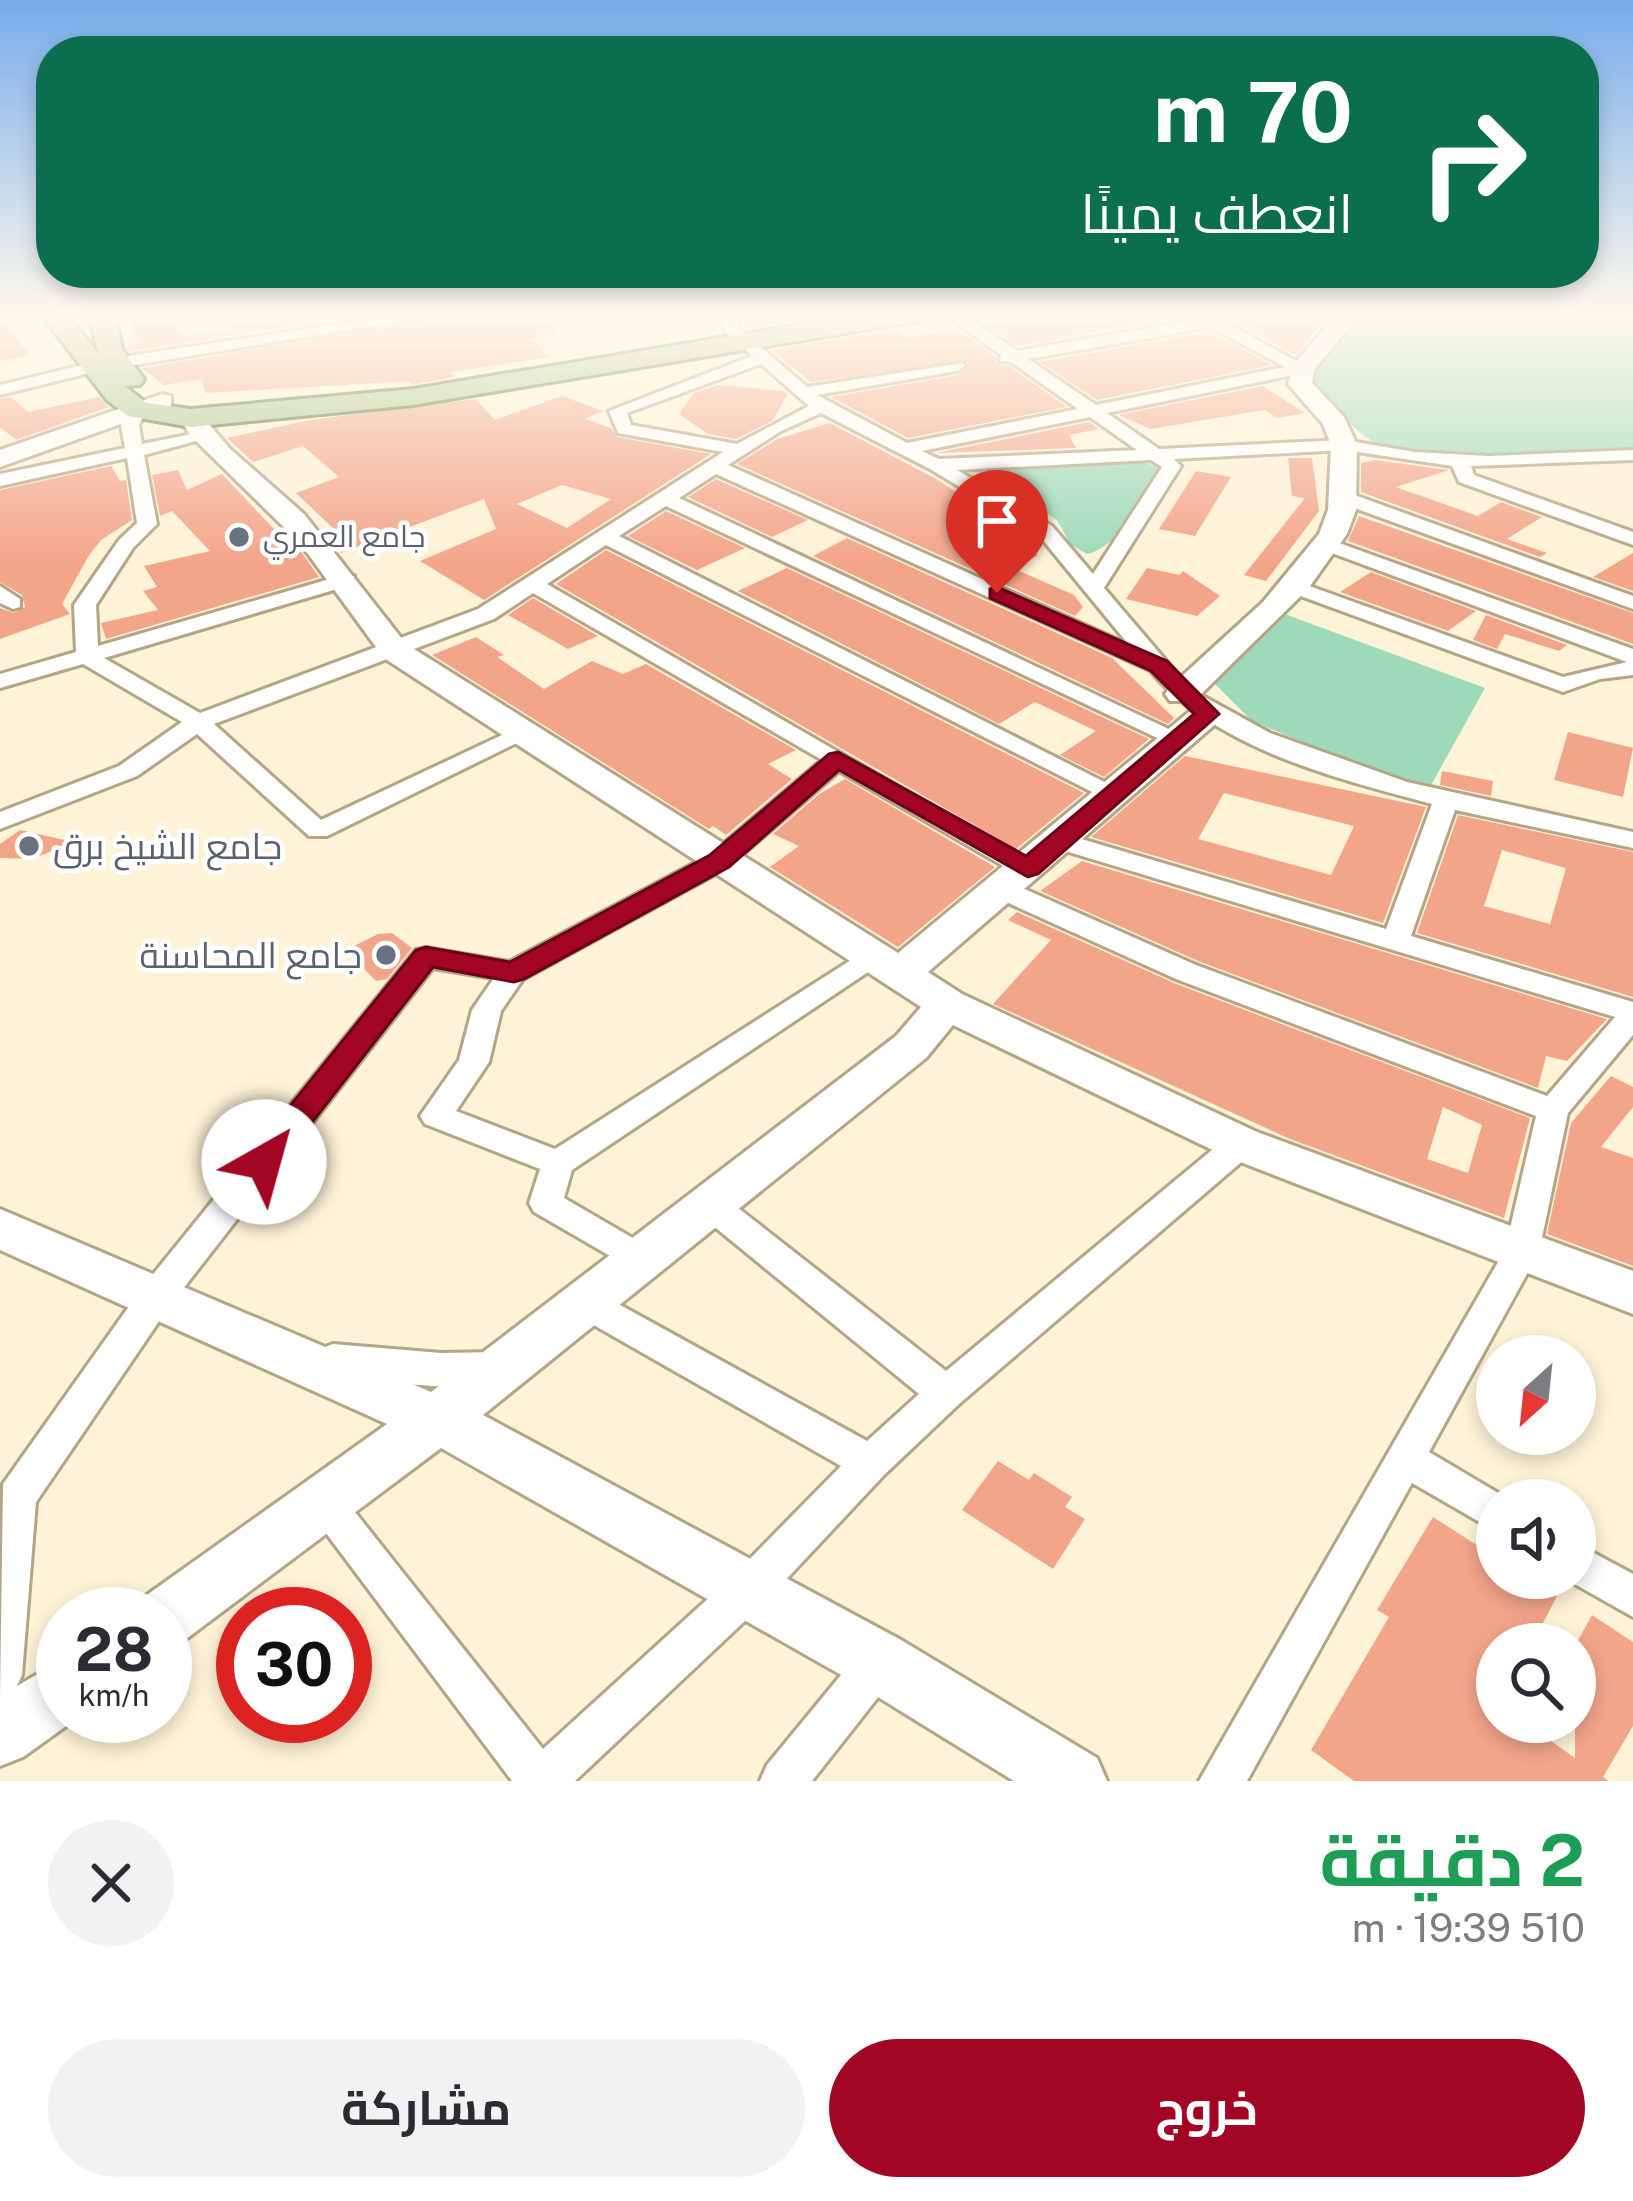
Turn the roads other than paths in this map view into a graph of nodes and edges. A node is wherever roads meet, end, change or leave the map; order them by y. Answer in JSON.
{"nodes":[{"id":1,"x":140,"y":396,"type":"edge"},
{"id":2,"x":417,"y":396,"type":"edge"},
{"id":3,"x":643,"y":396,"type":"edge"},
{"id":4,"x":809,"y":396,"type":"edge"},
{"id":5,"x":829,"y":396,"type":"edge"},
{"id":6,"x":1074,"y":396,"type":"edge"},
{"id":7,"x":1164,"y":396,"type":"edge"},
{"id":8,"x":1311,"y":396,"type":"edge"},
{"id":9,"x":813,"y":400,"type":"junction"},
{"id":10,"x":150,"y":405,"type":"junction"},
{"id":11,"x":258,"y":409,"type":"junction"},
{"id":12,"x":1095,"y":410,"type":"junction"},
{"id":13,"x":200,"y":433,"type":"junction"},
{"id":14,"x":1344,"y":445,"type":"junction"},
{"id":15,"x":905,"y":449,"type":"junction"},
{"id":16,"x":740,"y":450,"type":"junction"},
{"id":17,"x":137,"y":452,"type":"junction"},
{"id":18,"x":1160,"y":454,"type":"junction"},
{"id":19,"x":1633,"y":454,"type":"edge"},
{"id":20,"x":1459,"y":460,"type":"junction"},
{"id":21,"x":1,"y":463,"type":"edge"},
{"id":22,"x":714,"y":466,"type":"junction"},
{"id":23,"x":935,"y":466,"type":"junction"},
{"id":24,"x":1342,"y":497,"type":"junction"},
{"id":25,"x":664,"y":498,"type":"junction"},
{"id":26,"x":605,"y":537,"type":"junction"},
{"id":27,"x":1633,"y":539,"type":"edge"},
{"id":28,"x":1328,"y":545,"type":"junction"},
{"id":29,"x":347,"y":580,"type":"junction"},
{"id":30,"x":533,"y":584,"type":"junction"},
{"id":31,"x":1291,"y":586,"type":"junction"},
{"id":32,"x":1094,"y":588,"type":"junction"},
{"id":33,"x":1633,"y":603,"type":"edge"},
{"id":34,"x":395,"y":650,"type":"junction"},
{"id":35,"x":87,"y":657,"type":"junction"},
{"id":36,"x":1633,"y":657,"type":"edge"},
{"id":37,"x":1159,"y":666,"type":"junction"},
{"id":38,"x":1633,"y":668,"type":"edge"},
{"id":39,"x":0,"y":681,"type":"edge"},
{"id":40,"x":1190,"y":716,"type":"junction"},
{"id":41,"x":198,"y":722,"type":"junction"},
{"id":42,"x":523,"y":734,"type":"junction"},
{"id":43,"x":838,"y":759,"type":"junction"},
{"id":44,"x":1117,"y":795,"type":"junction"},
{"id":45,"x":1446,"y":800,"type":"junction"},
{"id":46,"x":0,"y":821,"type":"edge"},
{"id":47,"x":1633,"y":840,"type":"edge"},
{"id":48,"x":1061,"y":841,"type":"junction"},
{"id":49,"x":719,"y":861,"type":"junction"},
{"id":50,"x":1016,"y":879,"type":"junction"},
{"id":51,"x":1395,"y":940,"type":"junction"},
{"id":52,"x":885,"y":968,"type":"junction"},
{"id":53,"x":514,"y":973,"type":"junction"},
{"id":54,"x":947,"y":1004,"type":"junction"},
{"id":55,"x":1633,"y":1013,"type":"edge"},
{"id":56,"x":1553,"y":1109,"type":"junction"},
{"id":57,"x":1241,"y":1144,"type":"junction"},
{"id":58,"x":558,"y":1163,"type":"junction"},
{"id":59,"x":712,"y":1206,"type":"junction"},
{"id":60,"x":0,"y":1229,"type":"edge"},
{"id":61,"x":1522,"y":1252,"type":"junction"},
{"id":62,"x":644,"y":1261,"type":"junction"},
{"id":63,"x":1633,"y":1293,"type":"edge"},
{"id":64,"x":155,"y":1298,"type":"junction"},
{"id":65,"x":589,"y":1305,"type":"junction"},
{"id":66,"x":252,"y":1342,"type":"junction"},
{"id":67,"x":509,"y":1367,"type":"junction"},
{"id":68,"x":946,"y":1393,"type":"junction"},
{"id":69,"x":437,"y":1421,"type":"junction"},
{"id":70,"x":1404,"y":1457,"type":"junction"},
{"id":71,"x":870,"y":1463,"type":"junction"},
{"id":72,"x":1476,"y":1501,"type":"edge"},
{"id":73,"x":325,"y":1505,"type":"junction"},
{"id":74,"x":1596,"y":1575,"type":"edge"},
{"id":75,"x":749,"y":1589,"type":"junction"},
{"id":76,"x":1633,"y":1597,"type":"edge"},
{"id":77,"x":192,"y":1599,"type":"edge"},
{"id":78,"x":879,"y":1662,"type":"junction"},
{"id":79,"x":0,"y":1675,"type":"edge"},
{"id":80,"x":36,"y":1709,"type":"edge"},
{"id":81,"x":0,"y":1734,"type":"edge"},
{"id":82,"x":542,"y":1781,"type":"edge"},
{"id":83,"x":783,"y":1781,"type":"edge"},
{"id":84,"x":1074,"y":1781,"type":"edge"},
{"id":85,"x":1222,"y":1781,"type":"edge"}],
"edges":[{"from":1,"to":10,"type":"main road"},
{"from":2,"to":11,"type":"main road"},
{"from":3,"to":16,"type":"street"},
{"from":4,"to":9,"type":"street"},
{"from":5,"to":9,"type":"street"},
{"from":6,"to":12,"type":"street"},
{"from":7,"to":12,"type":"street"},
{"from":8,"to":14,"type":"street"},
{"from":9,"to":15,"type":"street"},
{"from":9,"to":16,"type":"street"},
{"from":10,"to":11,"type":"main road"},
{"from":10,"to":13,"type":"main road"},
{"from":10,"to":17,"type":"street"},
{"from":10,"to":21,"type":"street"},
{"from":11,"to":13,"type":"main road"},
{"from":12,"to":15,"type":"street"},
{"from":12,"to":18,"type":"street"},
{"from":13,"to":17,"type":"street"},
{"from":13,"to":29,"type":"street"},
{"from":14,"to":18,"type":"street"},
{"from":14,"to":20,"type":"street"},
{"from":14,"to":24,"type":"street"},
{"from":15,"to":23,"type":"street"},
{"from":16,"to":22,"type":"street"},
{"from":17,"to":21,"type":"street"},
{"from":17,"to":35,"type":"street"},
{"from":18,"to":23,"type":"street"},
{"from":18,"to":32,"type":"street"},
{"from":19,"to":20,"type":"street"},
{"from":20,"to":27,"type":"street"},
{"from":22,"to":25,"type":"street"},
{"from":22,"to":37,"type":"street"},
{"from":23,"to":32,"type":"street"},
{"from":24,"to":28,"type":"street"},
{"from":24,"to":33,"type":"street"},
{"from":25,"to":26,"type":"street"},
{"from":25,"to":40,"type":"street"},
{"from":26,"to":30,"type":"street"},
{"from":26,"to":44,"type":"street"},
{"from":28,"to":31,"type":"street"},
{"from":28,"to":36,"type":"street"},
{"from":29,"to":34,"type":"street"},
{"from":29,"to":35,"type":"street"},
{"from":30,"to":34,"type":"street"},
{"from":30,"to":43,"type":"street"},
{"from":31,"to":38,"type":"street"},
{"from":31,"to":40,"type":"street"},
{"from":32,"to":37,"type":"street"},
{"from":34,"to":41,"type":"street"},
{"from":34,"to":42,"type":"street"},
{"from":35,"to":39,"type":"street"},
{"from":35,"to":41,"type":"street"},
{"from":37,"to":40,"type":"street"},
{"from":40,"to":44,"type":"street"},
{"from":40,"to":45,"type":"street"},
{"from":41,"to":42,"type":"street"},
{"from":41,"to":46,"type":"street"},
{"from":42,"to":49,"type":"street"},
{"from":43,"to":49,"type":"street"},
{"from":43,"to":50,"type":"street"},
{"from":44,"to":48,"type":"street"},
{"from":45,"to":47,"type":"street"},
{"from":45,"to":51,"type":"street"},
{"from":48,"to":50,"type":"street"},
{"from":48,"to":51,"type":"street"},
{"from":49,"to":52,"type":"street"},
{"from":49,"to":53,"type":"street"},
{"from":50,"to":52,"type":"street"},
{"from":50,"to":56,"type":"street"},
{"from":51,"to":55,"type":"street"},
{"from":52,"to":54,"type":"street"},
{"from":52,"to":58,"type":"street"},
{"from":53,"to":58,"type":"street"},
{"from":53,"to":64,"type":"street"},
{"from":54,"to":57,"type":"street"},
{"from":54,"to":59,"type":"street"},
{"from":55,"to":56,"type":"street"},
{"from":56,"to":61,"type":"street"},
{"from":57,"to":61,"type":"street"},
{"from":57,"to":68,"type":"street"},
{"from":58,"to":62,"type":"street"},
{"from":59,"to":62,"type":"street"},
{"from":59,"to":68,"type":"street"},
{"from":60,"to":64,"type":"street"},
{"from":61,"to":63,"type":"street"},
{"from":61,"to":70,"type":"street"},
{"from":62,"to":65,"type":"street"},
{"from":64,"to":66,"type":"street"},
{"from":64,"to":79,"type":"street"},
{"from":65,"to":67,"type":"street"},
{"from":65,"to":71,"type":"street"},
{"from":66,"to":67,"type":"street"},
{"from":66,"to":69,"type":"street"},
{"from":67,"to":69,"type":"street"},
{"from":68,"to":71,"type":"street"},
{"from":69,"to":73,"type":"street"},
{"from":69,"to":75,"type":"street"},
{"from":70,"to":72,"type":"street"},
{"from":70,"to":85,"type":"street"},
{"from":71,"to":75,"type":"street"},
{"from":73,"to":77,"type":"street"},
{"from":73,"to":82,"type":"street"},
{"from":74,"to":76,"type":"street"},
{"from":75,"to":78,"type":"street"},
{"from":75,"to":82,"type":"street"},
{"from":78,"to":83,"type":"street"},
{"from":78,"to":84,"type":"street"},
{"from":80,"to":81,"type":"street"}]}
